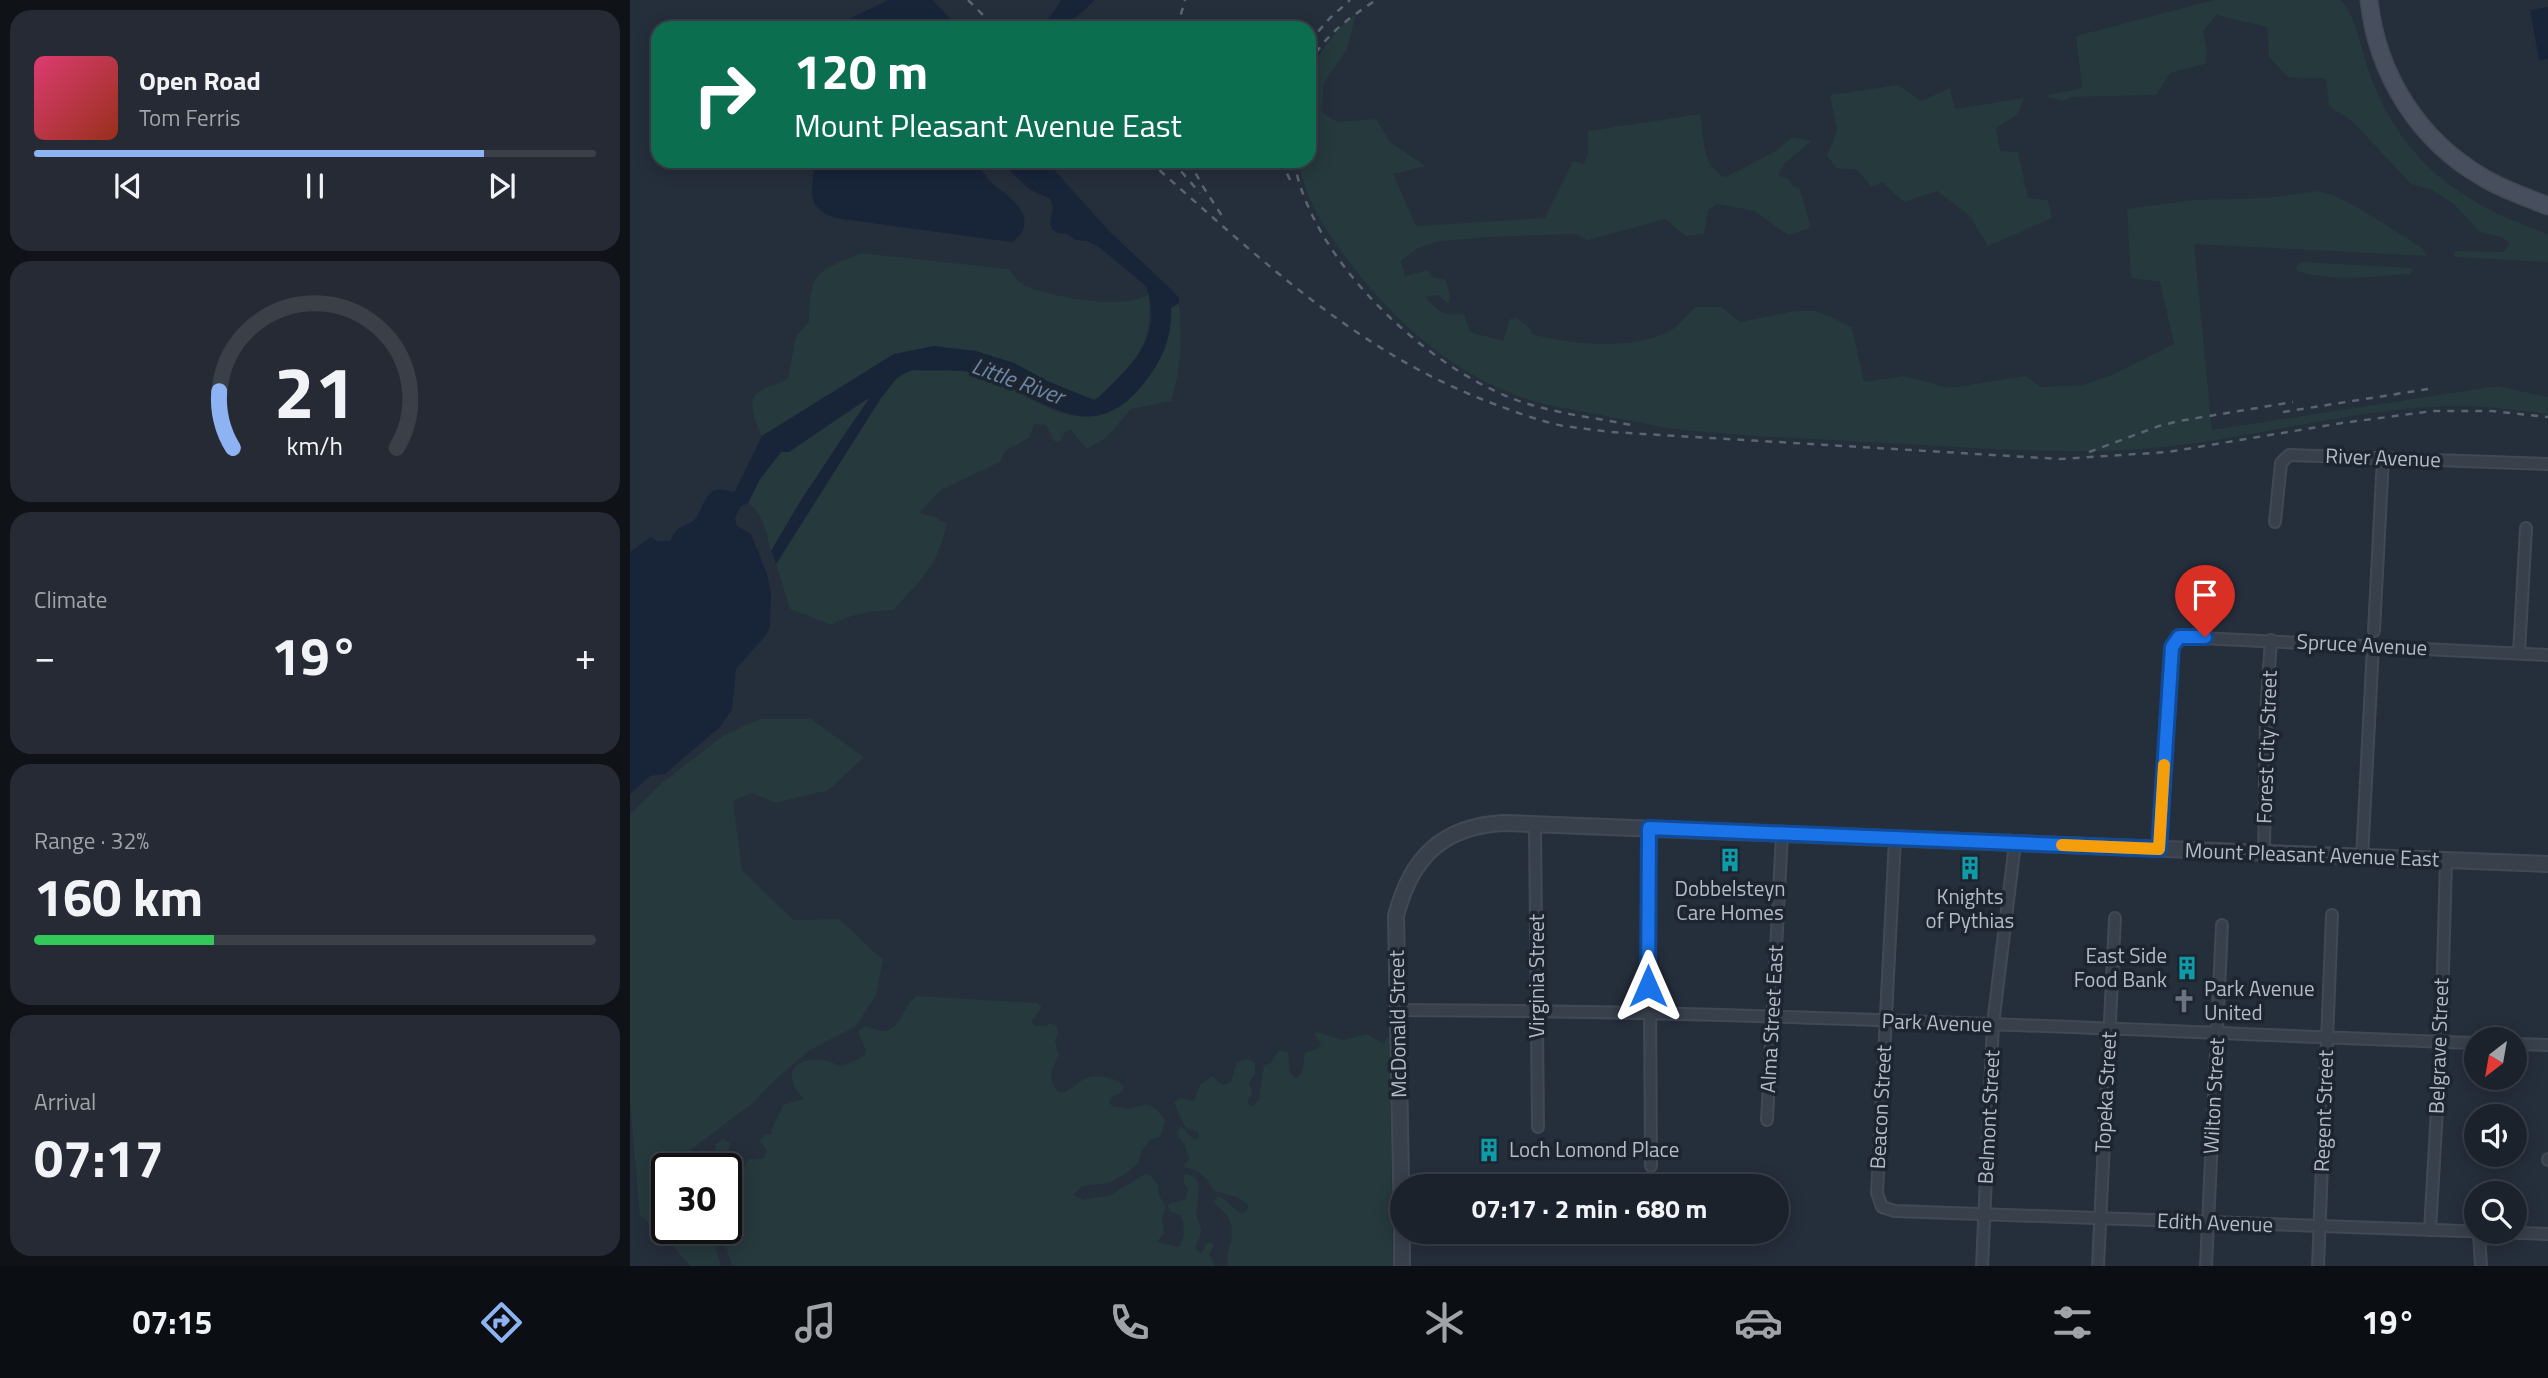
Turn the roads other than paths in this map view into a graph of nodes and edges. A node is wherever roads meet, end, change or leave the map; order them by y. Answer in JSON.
{"nodes":[{"id":1,"x":2369,"y":0,"type":"edge"},
{"id":2,"x":2548,"y":206,"type":"edge"},
{"id":3,"x":2383,"y":457,"type":"junction"},
{"id":4,"x":2548,"y":464,"type":"edge"},
{"id":5,"x":2275,"y":522,"type":"dead end"},
{"id":6,"x":2526,"y":528,"type":"dead end"},
{"id":7,"x":2374,"y":631,"type":"dead end"},
{"id":8,"x":2271,"y":640,"type":"junction"},
{"id":9,"x":2373,"y":646,"type":"junction"},
{"id":10,"x":2519,"y":653,"type":"junction"},
{"id":11,"x":2548,"y":654,"type":"edge"},
{"id":12,"x":1535,"y":825,"type":"junction"},
{"id":13,"x":1649,"y":828,"type":"junction"},
{"id":14,"x":1782,"y":834,"type":"junction"},
{"id":15,"x":1450,"y":837,"type":"joint"},
{"id":16,"x":1895,"y":839,"type":"junction"},
{"id":17,"x":2015,"y":844,"type":"junction"},
{"id":18,"x":2159,"y":849,"type":"junction"},
{"id":19,"x":2264,"y":853,"type":"junction"},
{"id":20,"x":2362,"y":858,"type":"junction"},
{"id":21,"x":2446,"y":861,"type":"junction"},
{"id":22,"x":2548,"y":864,"type":"edge"},
{"id":23,"x":2332,"y":915,"type":"dead end"},
{"id":24,"x":2115,"y":918,"type":"dead end"},
{"id":25,"x":2222,"y":925,"type":"dead end"},
{"id":26,"x":1398,"y":1010,"type":"junction"},
{"id":27,"x":1537,"y":1010,"type":"junction"},
{"id":28,"x":1648,"y":1013,"type":"junction"},
{"id":29,"x":1773,"y":1018,"type":"junction"},
{"id":30,"x":1886,"y":1021,"type":"junction"},
{"id":31,"x":1993,"y":1024,"type":"junction"},
{"id":32,"x":2109,"y":1027,"type":"junction"},
{"id":33,"x":2217,"y":1031,"type":"junction"},
{"id":34,"x":2327,"y":1037,"type":"junction"},
{"id":35,"x":2441,"y":1041,"type":"junction"},
{"id":36,"x":2464,"y":1042,"type":"edge"},
{"id":37,"x":2527,"y":1044,"type":"edge"},
{"id":38,"x":2548,"y":1045,"type":"edge"},
{"id":39,"x":1767,"y":1119,"type":"dead end"},
{"id":40,"x":1538,"y":1127,"type":"dead end"},
{"id":41,"x":1651,"y":1166,"type":"dead end"},
{"id":42,"x":1401,"y":1174,"type":"edge"},
{"id":43,"x":1882,"y":1207,"type":"joint"},
{"id":44,"x":1984,"y":1213,"type":"junction"},
{"id":45,"x":2100,"y":1218,"type":"junction"},
{"id":46,"x":2208,"y":1223,"type":"junction"},
{"id":47,"x":2320,"y":1227,"type":"junction"},
{"id":48,"x":2430,"y":1230,"type":"junction"},
{"id":49,"x":2464,"y":1231,"type":"edge"},
{"id":50,"x":2527,"y":1233,"type":"edge"},
{"id":51,"x":2548,"y":1234,"type":"edge"},
{"id":52,"x":1402,"y":1244,"type":"edge"},
{"id":53,"x":2480,"y":1244,"type":"edge"},
{"id":54,"x":1402,"y":1266,"type":"edge"},
{"id":55,"x":1982,"y":1266,"type":"edge"},
{"id":56,"x":2098,"y":1266,"type":"edge"},
{"id":57,"x":2206,"y":1266,"type":"edge"},
{"id":58,"x":2318,"y":1266,"type":"edge"},
{"id":59,"x":2481,"y":1266,"type":"edge"}],
"edges":[{"from":1,"to":2,"type":"main road"},
{"from":3,"to":4,"type":"street","name":"River Avenue"},
{"from":3,"to":5,"type":"street","name":"River Avenue"},
{"from":3,"to":7,"type":"street"},
{"from":6,"to":10,"type":"street"},
{"from":8,"to":9,"type":"street","name":"Spruce Avenue"},
{"from":8,"to":18,"type":"street","name":"Spruce Avenue"},
{"from":8,"to":19,"type":"street","name":"Forest City Street"},
{"from":9,"to":10,"type":"street","name":"Spruce Avenue"},
{"from":9,"to":20,"type":"street"},
{"from":10,"to":11,"type":"street","name":"Spruce Avenue"},
{"from":12,"to":13,"type":"street","name":"Mount Pleasant Avenue East"},
{"from":12,"to":15,"type":"street","name":"Mount Pleasant Avenue East"},
{"from":12,"to":27,"type":"street","name":"Virginia Street"},
{"from":13,"to":14,"type":"street","name":"Mount Pleasant Avenue East"},
{"from":13,"to":28,"type":"street"},
{"from":14,"to":16,"type":"street","name":"Mount Pleasant Avenue East"},
{"from":14,"to":29,"type":"street","name":"Alma Street East"},
{"from":15,"to":26,"type":"street","name":"McDonald Street"},
{"from":16,"to":17,"type":"street","name":"Mount Pleasant Avenue East"},
{"from":16,"to":30,"type":"street","name":"Beacon Street"},
{"from":17,"to":18,"type":"street","name":"Mount Pleasant Avenue East"},
{"from":17,"to":31,"type":"street","name":"Belmont Street"},
{"from":18,"to":19,"type":"street","name":"Mount Pleasant Avenue East"},
{"from":19,"to":20,"type":"street","name":"Mount Pleasant Avenue East"},
{"from":20,"to":21,"type":"street","name":"Mount Pleasant Avenue East"},
{"from":21,"to":22,"type":"street","name":"Mount Pleasant Avenue East"},
{"from":21,"to":35,"type":"street","name":"Belgrave Street"},
{"from":23,"to":34,"type":"street","name":"Regent Street"},
{"from":24,"to":32,"type":"street","name":"Topeka Street"},
{"from":25,"to":33,"type":"street","name":"Wilton Street"},
{"from":26,"to":27,"type":"street","name":"Park Avenue"},
{"from":26,"to":42,"type":"street","name":"McDonald Street"},
{"from":27,"to":28,"type":"street","name":"Park Avenue"},
{"from":27,"to":40,"type":"street","name":"Virginia Street"},
{"from":28,"to":29,"type":"street","name":"Park Avenue"},
{"from":28,"to":41,"type":"street"},
{"from":29,"to":30,"type":"street","name":"Park Avenue"},
{"from":29,"to":39,"type":"street","name":"Alma Street East"},
{"from":30,"to":31,"type":"street","name":"Park Avenue"},
{"from":30,"to":43,"type":"street","name":"Beacon Street"},
{"from":31,"to":32,"type":"street","name":"Park Avenue"},
{"from":31,"to":44,"type":"street","name":"Belmont Street"},
{"from":32,"to":33,"type":"street","name":"Park Avenue"},
{"from":32,"to":45,"type":"street","name":"Topeka Street"},
{"from":33,"to":34,"type":"street","name":"Park Avenue"},
{"from":33,"to":46,"type":"street","name":"Wilton Street"},
{"from":34,"to":35,"type":"street","name":"Park Avenue"},
{"from":34,"to":47,"type":"street","name":"Regent Street"},
{"from":35,"to":36,"type":"street","name":"Park Avenue"},
{"from":35,"to":48,"type":"street","name":"Belgrave Street"},
{"from":37,"to":38,"type":"street"},
{"from":43,"to":44,"type":"street","name":"Edith Avenue"},
{"from":44,"to":45,"type":"street","name":"Edith Avenue"},
{"from":44,"to":55,"type":"street","name":"Belmont Street"},
{"from":45,"to":46,"type":"street","name":"Edith Avenue"},
{"from":45,"to":56,"type":"street","name":"Topeka Street"},
{"from":46,"to":47,"type":"street","name":"Edith Avenue"},
{"from":46,"to":57,"type":"street","name":"Wilton Street"},
{"from":47,"to":48,"type":"street","name":"Edith Avenue"},
{"from":47,"to":58,"type":"street","name":"Regent Street"},
{"from":48,"to":49,"type":"street","name":"Edith Avenue"},
{"from":50,"to":51,"type":"street","name":"Edith Avenue"},
{"from":52,"to":54,"type":"street","name":"McDonald Street"},
{"from":53,"to":59,"type":"street"}]}
